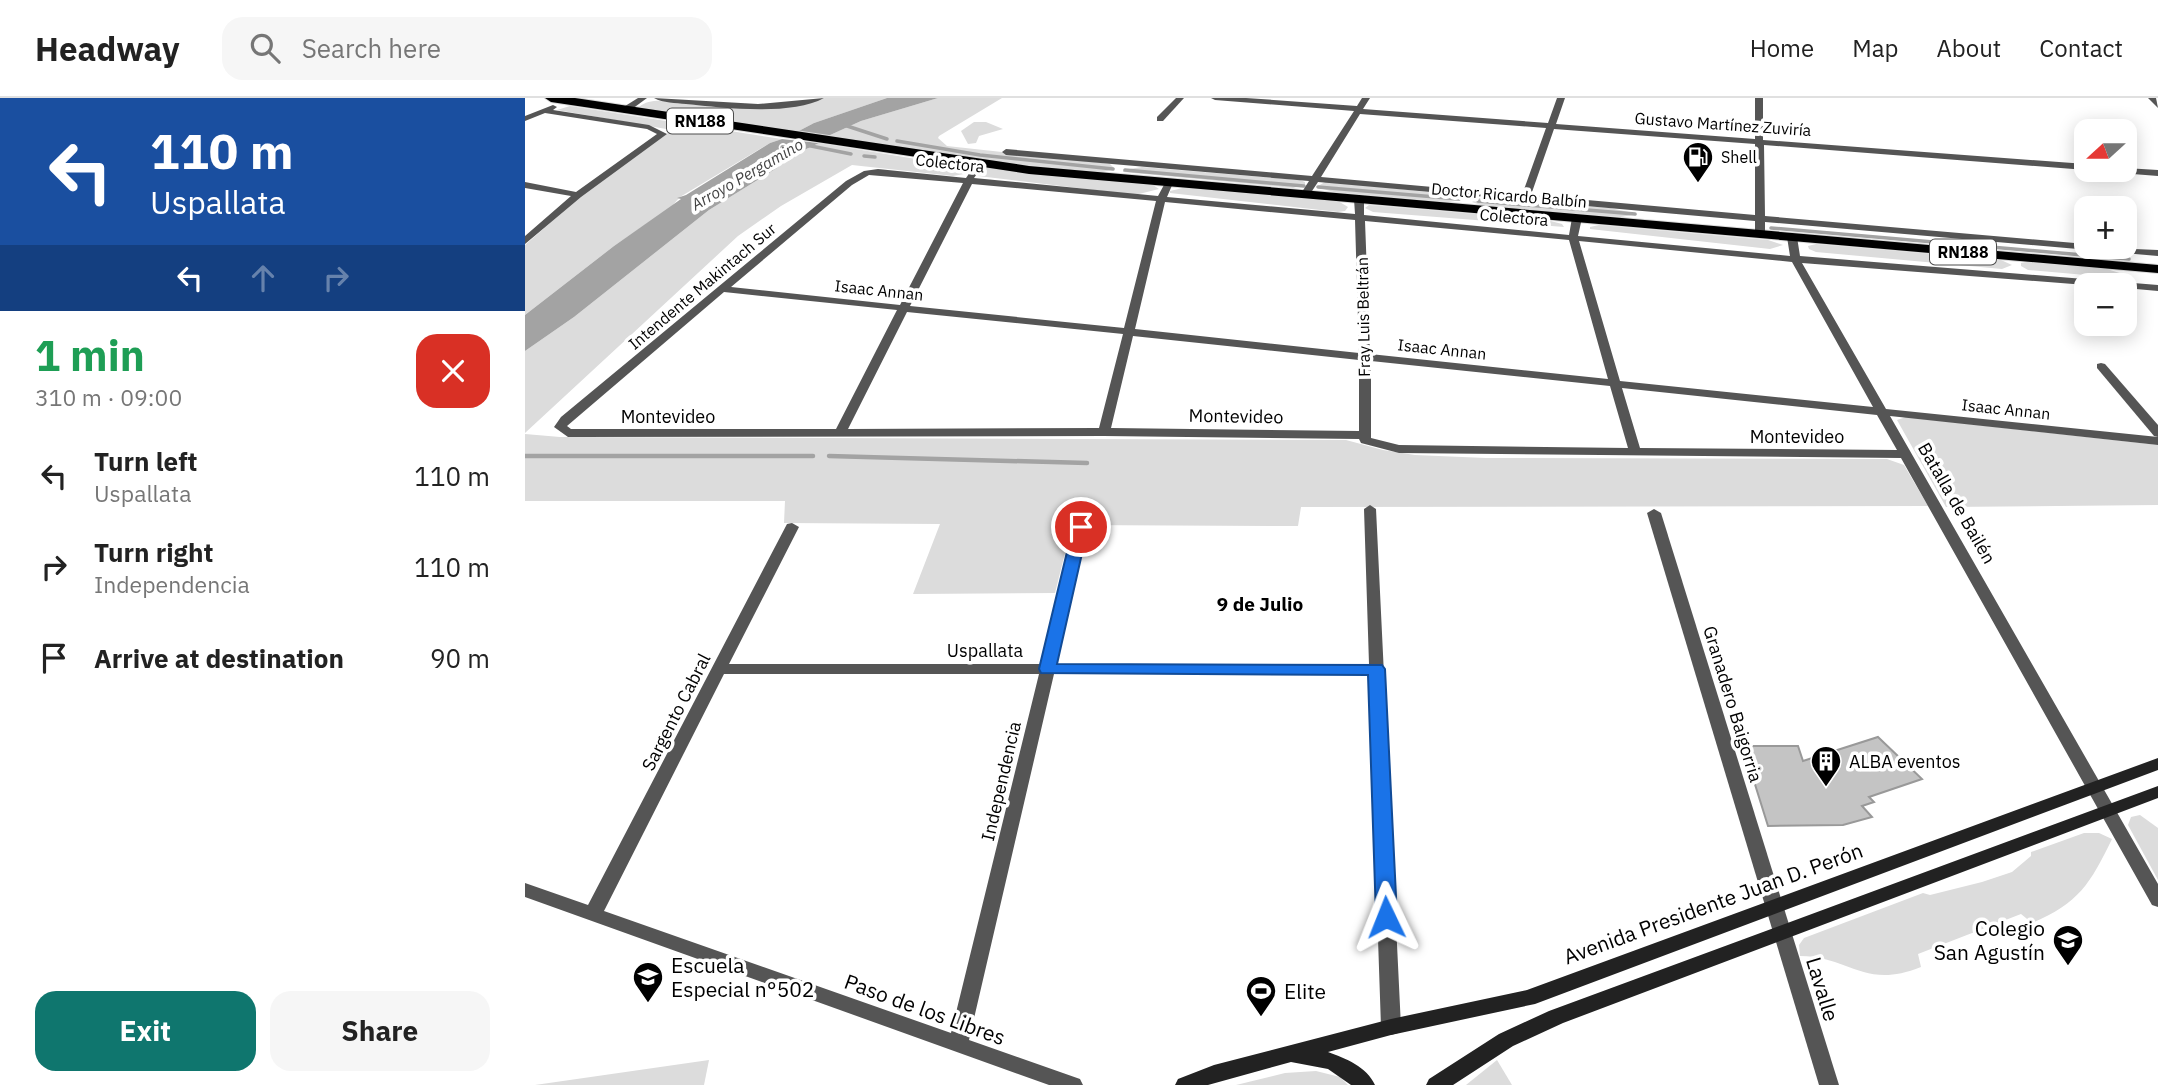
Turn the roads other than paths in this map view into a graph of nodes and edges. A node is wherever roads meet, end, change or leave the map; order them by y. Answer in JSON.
{"nodes":[{"id":1,"x":551,"y":98,"type":"edge"},
{"id":2,"x":643,"y":98,"type":"edge"},
{"id":3,"x":658,"y":98,"type":"edge"},
{"id":4,"x":780,"y":98,"type":"edge"},
{"id":5,"x":820,"y":98,"type":"edge"},
{"id":6,"x":1180,"y":98,"type":"edge"},
{"id":7,"x":1215,"y":98,"type":"edge"},
{"id":8,"x":1366,"y":98,"type":"edge"},
{"id":9,"x":1561,"y":98,"type":"edge"},
{"id":10,"x":1759,"y":98,"type":"edge"},
{"id":11,"x":2152,"y":98,"type":"edge"},
{"id":12,"x":568,"y":101,"type":"junction"},
{"id":13,"x":2158,"y":106,"type":"edge"},
{"id":14,"x":771,"y":107,"type":"junction"},
{"id":15,"x":625,"y":110,"type":"junction"},
{"id":16,"x":1359,"y":110,"type":"junction"},
{"id":17,"x":545,"y":111,"type":"junction"},
{"id":18,"x":525,"y":119,"type":"edge"},
{"id":19,"x":1160,"y":119,"type":"dead end"},
{"id":20,"x":1552,"y":125,"type":"junction"},
{"id":21,"x":1760,"y":141,"type":"junction"},
{"id":22,"x":1006,"y":152,"type":"dead end"},
{"id":23,"x":1130,"y":162,"type":"junction"},
{"id":24,"x":980,"y":164,"type":"junction"},
{"id":25,"x":2074,"y":166,"type":"edge"},
{"id":26,"x":2137,"y":171,"type":"edge"},
{"id":27,"x":867,"y":173,"type":"joint"},
{"id":28,"x":2158,"y":173,"type":"edge"},
{"id":29,"x":1114,"y":178,"type":"junction"},
{"id":30,"x":1316,"y":178,"type":"junction"},
{"id":31,"x":969,"y":180,"type":"junction"},
{"id":32,"x":1169,"y":183,"type":"junction"},
{"id":33,"x":525,"y":185,"type":"edge"},
{"id":34,"x":1471,"y":191,"type":"junction"},
{"id":35,"x":578,"y":195,"type":"junction"},
{"id":36,"x":1305,"y":195,"type":"junction"},
{"id":37,"x":1526,"y":196,"type":"junction"},
{"id":38,"x":1359,"y":199,"type":"junction"},
{"id":39,"x":1161,"y":200,"type":"junction"},
{"id":40,"x":1652,"y":207,"type":"junction"},
{"id":41,"x":1463,"y":209,"type":"junction"},
{"id":42,"x":1760,"y":216,"type":"junction"},
{"id":43,"x":1361,"y":218,"type":"junction"},
{"id":44,"x":1577,"y":218,"type":"junction"},
{"id":45,"x":1647,"y":224,"type":"junction"},
{"id":46,"x":1760,"y":234,"type":"junction"},
{"id":47,"x":1792,"y":237,"type":"junction"},
{"id":48,"x":1573,"y":238,"type":"junction"},
{"id":49,"x":525,"y":241,"type":"edge"},
{"id":50,"x":2074,"y":246,"type":"edge"},
{"id":51,"x":2137,"y":251,"type":"edge"},
{"id":52,"x":2158,"y":253,"type":"edge"},
{"id":53,"x":1795,"y":259,"type":"junction"},
{"id":54,"x":2134,"y":267,"type":"junction"},
{"id":55,"x":2158,"y":269,"type":"edge"},
{"id":56,"x":2152,"y":287,"type":"edge"},
{"id":57,"x":723,"y":289,"type":"junction"},
{"id":58,"x":905,"y":308,"type":"junction"},
{"id":59,"x":1129,"y":331,"type":"junction"},
{"id":60,"x":1365,"y":356,"type":"junction"},
{"id":61,"x":2101,"y":366,"type":"dead end"},
{"id":62,"x":1614,"y":383,"type":"junction"},
{"id":63,"x":1882,"y":411,"type":"junction"},
{"id":64,"x":560,"y":427,"type":"joint"},
{"id":65,"x":840,"y":432,"type":"junction"},
{"id":66,"x":1104,"y":432,"type":"junction"},
{"id":67,"x":2158,"y":433,"type":"edge"},
{"id":68,"x":1365,"y":435,"type":"junction"},
{"id":69,"x":2158,"y":441,"type":"edge"},
{"id":70,"x":1635,"y":452,"type":"junction"},
{"id":71,"x":1907,"y":454,"type":"junction"},
{"id":72,"x":1370,"y":509,"type":"dead end"},
{"id":73,"x":1654,"y":513,"type":"dead end"},
{"id":74,"x":792,"y":527,"type":"dead end"},
{"id":75,"x":1081,"y":527,"type":"dead end"},
{"id":76,"x":720,"y":669,"type":"junction"},
{"id":77,"x":1047,"y":669,"type":"junction"},
{"id":78,"x":1376,"y":669,"type":"junction"},
{"id":79,"x":2158,"y":764,"type":"edge"},
{"id":80,"x":2095,"y":786,"type":"junction"},
{"id":81,"x":2158,"y":792,"type":"edge"},
{"id":82,"x":2108,"y":810,"type":"junction"},
{"id":83,"x":525,"y":890,"type":"edge"},
{"id":84,"x":2158,"y":900,"type":"edge"},
{"id":85,"x":1775,"y":906,"type":"junction"},
{"id":86,"x":593,"y":914,"type":"junction"},
{"id":87,"x":1783,"y":934,"type":"junction"},
{"id":88,"x":1391,"y":1027,"type":"junction"},
{"id":89,"x":958,"y":1044,"type":"junction"},
{"id":90,"x":1275,"y":1058,"type":"junction"},
{"id":91,"x":1073,"y":1085,"type":"edge"},
{"id":92,"x":1185,"y":1085,"type":"edge"},
{"id":93,"x":1365,"y":1085,"type":"edge"},
{"id":94,"x":1436,"y":1085,"type":"edge"},
{"id":95,"x":1829,"y":1085,"type":"edge"}],
"edges":[{"from":1,"to":12,"type":"highway","number":"RN188"},
{"from":2,"to":15,"type":"street"},
{"from":3,"to":14,"type":"street"},
{"from":4,"to":14,"type":"street"},
{"from":5,"to":14,"type":"street"},
{"from":6,"to":19,"type":"street"},
{"from":7,"to":16,"type":"street","name":"Gustavo Martínez Zuviría"},
{"from":8,"to":16,"type":"street"},
{"from":9,"to":20,"type":"street"},
{"from":10,"to":21,"type":"street"},
{"from":11,"to":13,"type":"street"},
{"from":12,"to":15,"type":"highway","number":"RN188"},
{"from":12,"to":17,"type":"street"},
{"from":15,"to":24,"type":"highway","name":"Doctor Ricardo Balbín","number":"RN188"},
{"from":16,"to":20,"type":"street","name":"Gustavo Martínez Zuviría"},
{"from":16,"to":30,"type":"street"},
{"from":17,"to":18,"type":"street"},
{"from":17,"to":35,"type":"street"},
{"from":20,"to":21,"type":"street","name":"Gustavo Martínez Zuviría"},
{"from":20,"to":37,"type":"street"},
{"from":21,"to":25,"type":"street","name":"Gustavo Martínez Zuviría"},
{"from":21,"to":42,"type":"street"},
{"from":22,"to":23,"type":"street","name":"Colectora"},
{"from":23,"to":29,"type":"street"},
{"from":23,"to":30,"type":"street","name":"Colectora"},
{"from":24,"to":29,"type":"highway","name":"Doctor Ricardo Balbín","number":"RN188"},
{"from":24,"to":31,"type":"street"},
{"from":26,"to":28,"type":"street"},
{"from":27,"to":31,"type":"street","name":"Colectora"},
{"from":27,"to":57,"type":"street","name":"Intendente Makintach Sur"},
{"from":29,"to":32,"type":"highway","name":"Doctor Ricardo Balbín","number":"RN188"},
{"from":30,"to":34,"type":"street","name":"Colectora"},
{"from":30,"to":36,"type":"street"},
{"from":31,"to":39,"type":"street","name":"Colectora"},
{"from":31,"to":58,"type":"street"},
{"from":32,"to":36,"type":"highway","name":"Doctor Ricardo Balbín","number":"RN188"},
{"from":32,"to":39,"type":"street"},
{"from":33,"to":35,"type":"street"},
{"from":34,"to":37,"type":"street","name":"Colectora"},
{"from":34,"to":41,"type":"street"},
{"from":35,"to":49,"type":"street"},
{"from":36,"to":38,"type":"highway","name":"Doctor Ricardo Balbín","number":"RN188"},
{"from":37,"to":40,"type":"street","name":"Colectora"},
{"from":38,"to":41,"type":"highway","name":"Doctor Ricardo Balbín","number":"RN188"},
{"from":38,"to":43,"type":"street","name":"Fray Luis Beltrán"},
{"from":39,"to":43,"type":"street","name":"Colectora"},
{"from":39,"to":59,"type":"street"},
{"from":40,"to":42,"type":"street","name":"Colectora"},
{"from":40,"to":45,"type":"street"},
{"from":41,"to":44,"type":"highway","name":"Doctor Ricardo Balbín","number":"RN188"},
{"from":42,"to":46,"type":"street"},
{"from":42,"to":50,"type":"street","name":"Colectora"},
{"from":43,"to":48,"type":"street","name":"Colectora"},
{"from":43,"to":60,"type":"street","name":"Fray Luis Beltrán"},
{"from":44,"to":45,"type":"highway","name":"Doctor Ricardo Balbín","number":"RN188"},
{"from":44,"to":48,"type":"street"},
{"from":45,"to":46,"type":"highway","name":"Doctor Ricardo Balbín","number":"RN188"},
{"from":46,"to":47,"type":"highway","name":"Doctor Ricardo Balbín","number":"RN188"},
{"from":47,"to":53,"type":"street","name":"Batalla de Bailén"},
{"from":47,"to":54,"type":"highway","name":"Doctor Ricardo Balbín","number":"RN188"},
{"from":48,"to":53,"type":"street","name":"Colectora"},
{"from":48,"to":62,"type":"street"},
{"from":51,"to":52,"type":"street","name":"Colectora"},
{"from":53,"to":56,"type":"street","name":"Colectora"},
{"from":53,"to":63,"type":"street","name":"Batalla de Bailén"},
{"from":54,"to":55,"type":"highway","name":"Doctor Ricardo Balbín","number":"RN188"},
{"from":54,"to":56,"type":"street"},
{"from":57,"to":58,"type":"street","name":"Isaac Annan"},
{"from":57,"to":64,"type":"street","name":"Intendente Makintach Sur"},
{"from":58,"to":59,"type":"street","name":"Isaac Annan"},
{"from":58,"to":65,"type":"street"},
{"from":59,"to":60,"type":"street","name":"Isaac Annan"},
{"from":59,"to":66,"type":"street"},
{"from":60,"to":62,"type":"street","name":"Isaac Annan"},
{"from":60,"to":68,"type":"street","name":"Fray Luis Beltrán"},
{"from":61,"to":67,"type":"street"},
{"from":62,"to":63,"type":"street","name":"Isaac Annan"},
{"from":62,"to":70,"type":"street"},
{"from":63,"to":69,"type":"street","name":"Isaac Annan"},
{"from":63,"to":71,"type":"street","name":"Batalla de Bailén"},
{"from":64,"to":65,"type":"street","name":"Montevideo"},
{"from":65,"to":66,"type":"street","name":"Montevideo"},
{"from":66,"to":68,"type":"street","name":"Montevideo"},
{"from":68,"to":70,"type":"street","name":"Montevideo"},
{"from":70,"to":71,"type":"street","name":"Montevideo"},
{"from":71,"to":80,"type":"street","name":"Batalla de Bailén"},
{"from":72,"to":78,"type":"street"},
{"from":73,"to":85,"type":"street","name":"Granadero Baigorria"},
{"from":74,"to":76,"type":"street","name":"Sargento Cabral"},
{"from":75,"to":77,"type":"street","name":"Independencia"},
{"from":76,"to":77,"type":"street","name":"Uspallata"},
{"from":76,"to":86,"type":"street","name":"Sargento Cabral"},
{"from":77,"to":78,"type":"street","name":"Uspallata"},
{"from":77,"to":89,"type":"street","name":"Independencia"},
{"from":78,"to":88,"type":"street"},
{"from":79,"to":80,"type":"main road","name":"Avenida Presidente Juan D. Perón"},
{"from":80,"to":82,"type":"street","name":"Batalla de Bailén"},
{"from":80,"to":85,"type":"main road","name":"Avenida Presidente Juan D. Perón"},
{"from":81,"to":82,"type":"main road"},
{"from":82,"to":84,"type":"street","name":"Batalla de Bailén"},
{"from":82,"to":87,"type":"main road"},
{"from":83,"to":86,"type":"street","name":"Paso de los Libres"},
{"from":85,"to":87,"type":"street","name":"Lavalle"},
{"from":85,"to":88,"type":"main road","name":"Avenida Presidente Juan D. Perón"},
{"from":86,"to":89,"type":"street","name":"Paso de los Libres"},
{"from":87,"to":94,"type":"main road"},
{"from":87,"to":95,"type":"street","name":"Lavalle"},
{"from":88,"to":90,"type":"main road","name":"Avenida Presidente Juan D. Perón"},
{"from":89,"to":91,"type":"street","name":"Paso de los Libres"},
{"from":90,"to":92,"type":"main road","name":"Avenida Presidente Juan D. Perón"},
{"from":90,"to":93,"type":"main road","name":"Avenida Presidente Juan D. Perón"}]}
